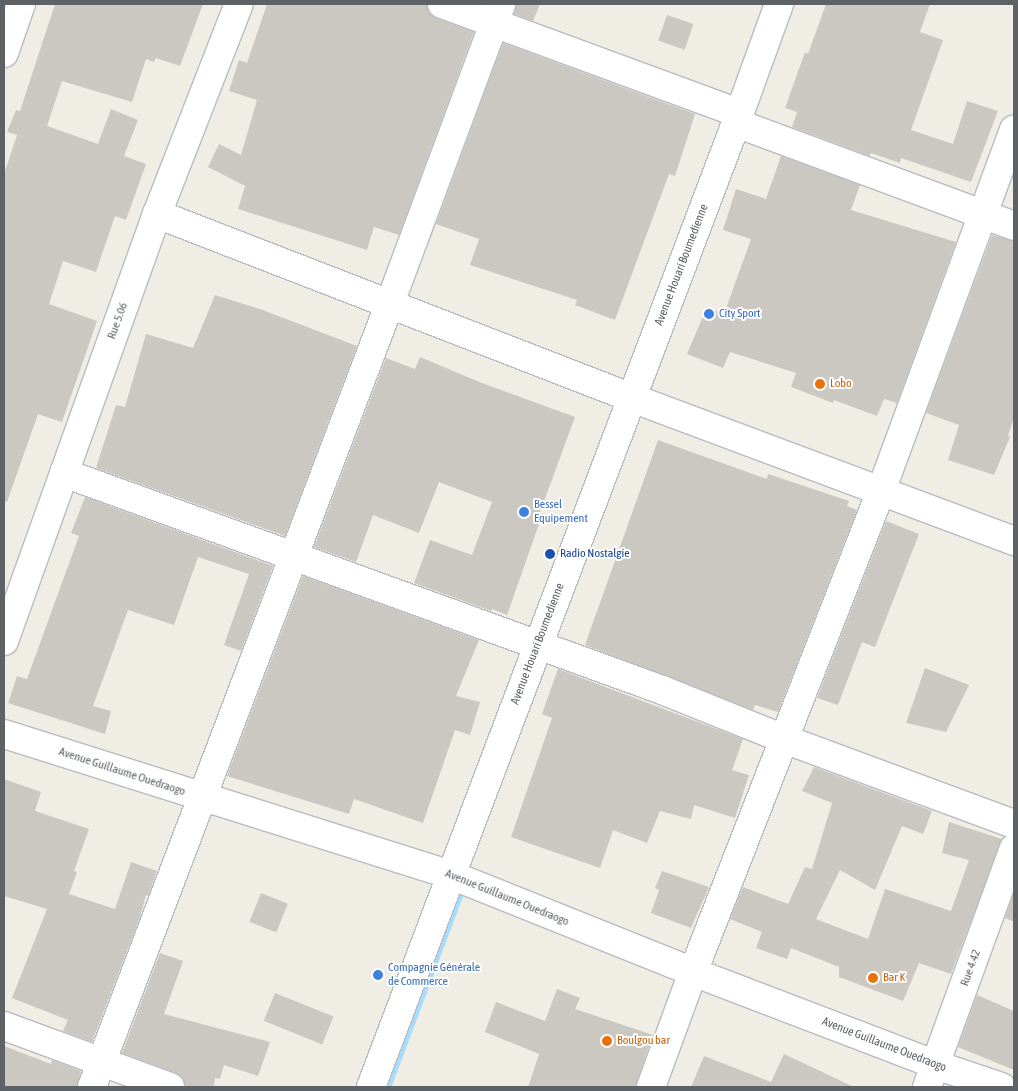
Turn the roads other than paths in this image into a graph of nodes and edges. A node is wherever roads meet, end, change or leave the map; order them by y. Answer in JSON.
{"nodes":[{"id":1,"x":21,"y":4,"type":"edge"},
{"id":2,"x":239,"y":4,"type":"edge"},
{"id":3,"x":442,"y":4,"type":"edge"},
{"id":4,"x":779,"y":4,"type":"edge"},
{"id":5,"x":497,"y":13,"type":"edge"},
{"id":6,"x":4,"y":53,"type":"edge"},
{"id":7,"x":738,"y":118,"type":"junction"},
{"id":8,"x":1014,"y":130,"type":"edge"},
{"id":9,"x":157,"y":214,"type":"junction"},
{"id":10,"x":982,"y":214,"type":"junction"},
{"id":11,"x":1014,"y":226,"type":"edge"},
{"id":12,"x":390,"y":303,"type":"junction"},
{"id":13,"x":632,"y":398,"type":"junction"},
{"id":14,"x":64,"y":473,"type":"junction"},
{"id":15,"x":881,"y":491,"type":"junction"},
{"id":16,"x":1014,"y":541,"type":"edge"},
{"id":17,"x":294,"y":556,"type":"junction"},
{"id":18,"x":4,"y":642,"type":"edge"},
{"id":19,"x":538,"y":645,"type":"junction"},
{"id":20,"x":4,"y":734,"type":"edge"},
{"id":21,"x":784,"y":739,"type":"junction"},
{"id":22,"x":203,"y":797,"type":"junction"},
{"id":23,"x":1014,"y":824,"type":"edge"},
{"id":24,"x":1014,"y":848,"type":"edge"},
{"id":25,"x":451,"y":875,"type":"junction"},
{"id":26,"x":693,"y":972,"type":"junction"},
{"id":27,"x":4,"y":1026,"type":"edge"},
{"id":28,"x":101,"y":1062,"type":"junction"},
{"id":29,"x":931,"y":1076,"type":"edge"},
{"id":30,"x":92,"y":1087,"type":"edge"},
{"id":31,"x":170,"y":1087,"type":"edge"},
{"id":32,"x":371,"y":1087,"type":"edge"},
{"id":33,"x":651,"y":1087,"type":"edge"},
{"id":34,"x":1001,"y":1087,"type":"edge"}],
"edges":[{"from":1,"to":6,"type":"street"},
{"from":2,"to":9,"type":"street","name":"Rue 5.06"},
{"from":3,"to":5,"type":"street"},
{"from":4,"to":7,"type":"street","name":"Avenue Houari Boumedienne"},
{"from":5,"to":7,"type":"street"},
{"from":5,"to":12,"type":"street"},
{"from":7,"to":10,"type":"street"},
{"from":7,"to":13,"type":"street","name":"Avenue Houari Boumedienne"},
{"from":8,"to":10,"type":"street"},
{"from":9,"to":12,"type":"street"},
{"from":9,"to":14,"type":"street","name":"Rue 5.06"},
{"from":10,"to":11,"type":"street"},
{"from":10,"to":15,"type":"street"},
{"from":12,"to":13,"type":"street"},
{"from":12,"to":17,"type":"street"},
{"from":13,"to":15,"type":"street"},
{"from":13,"to":19,"type":"street","name":"Avenue Houari Boumedienne"},
{"from":14,"to":17,"type":"street"},
{"from":14,"to":18,"type":"street","name":"Rue 5.06"},
{"from":15,"to":16,"type":"street"},
{"from":15,"to":21,"type":"street"},
{"from":17,"to":19,"type":"street"},
{"from":17,"to":22,"type":"street"},
{"from":19,"to":21,"type":"street"},
{"from":19,"to":25,"type":"street","name":"Avenue Houari Boumedienne"},
{"from":20,"to":22,"type":"street","name":"Avenue Guillaume Ouedraogo"},
{"from":21,"to":23,"type":"street"},
{"from":21,"to":26,"type":"street"},
{"from":22,"to":25,"type":"street","name":"Avenue Guillaume Ouedraogo"},
{"from":22,"to":28,"type":"street"},
{"from":24,"to":29,"type":"street","name":"Rue 4.42"},
{"from":25,"to":26,"type":"street","name":"Avenue Guillaume Ouedraogo"},
{"from":25,"to":32,"type":"street","name":"Avenue Houari Boumedienne"},
{"from":26,"to":29,"type":"street","name":"Avenue Guillaume Ouedraogo"},
{"from":26,"to":33,"type":"street"},
{"from":27,"to":28,"type":"street"},
{"from":28,"to":30,"type":"street"},
{"from":28,"to":31,"type":"street"},
{"from":29,"to":34,"type":"street","name":"Avenue Guillaume Ouedraogo"}]}
